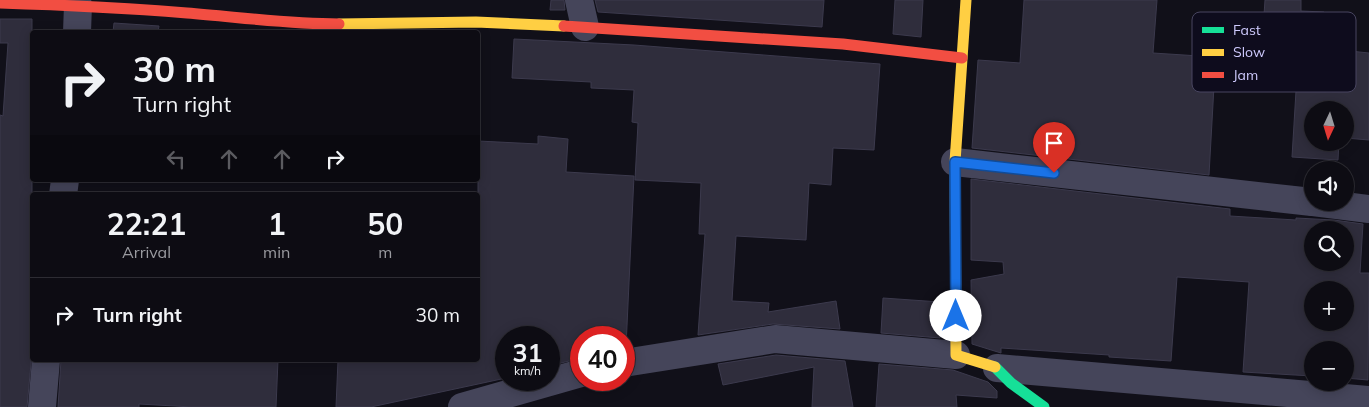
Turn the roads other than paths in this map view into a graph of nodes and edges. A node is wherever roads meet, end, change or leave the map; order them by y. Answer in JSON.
{"nodes":[{"id":1,"x":579,"y":0,"type":"edge"},
{"id":2,"x":966,"y":0,"type":"edge"},
{"id":3,"x":0,"y":3,"type":"edge"},
{"id":4,"x":78,"y":5,"type":"junction"},
{"id":5,"x":585,"y":28,"type":"junction"},
{"id":6,"x":77,"y":30,"type":"edge"},
{"id":7,"x":962,"y":58,"type":"junction"},
{"id":8,"x":955,"y":162,"type":"junction"},
{"id":9,"x":1304,"y":201,"type":"edge"},
{"id":10,"x":1354,"y":207,"type":"edge"},
{"id":11,"x":1369,"y":209,"type":"edge"},
{"id":12,"x":956,"y":354,"type":"junction"},
{"id":13,"x":635,"y":361,"type":"edge"},
{"id":14,"x":46,"y":362,"type":"edge"},
{"id":15,"x":997,"y":368,"type":"junction"},
{"id":16,"x":570,"y":376,"type":"edge"},
{"id":17,"x":1369,"y":400,"type":"edge"},
{"id":18,"x":470,"y":406,"type":"edge"},
{"id":19,"x":42,"y":407,"type":"edge"},
{"id":20,"x":1044,"y":407,"type":"edge"}],
"edges":[{"from":1,"to":5,"type":"street"},
{"from":2,"to":7,"type":"street"},
{"from":3,"to":4,"type":"street"},
{"from":4,"to":5,"type":"street"},
{"from":4,"to":6,"type":"street"},
{"from":5,"to":7,"type":"street"},
{"from":7,"to":8,"type":"street"},
{"from":8,"to":9,"type":"street"},
{"from":8,"to":12,"type":"street"},
{"from":10,"to":11,"type":"street"},
{"from":12,"to":13,"type":"street"},
{"from":12,"to":15,"type":"street"},
{"from":14,"to":19,"type":"street"},
{"from":15,"to":17,"type":"street"},
{"from":15,"to":20,"type":"street"},
{"from":16,"to":18,"type":"street"}]}
